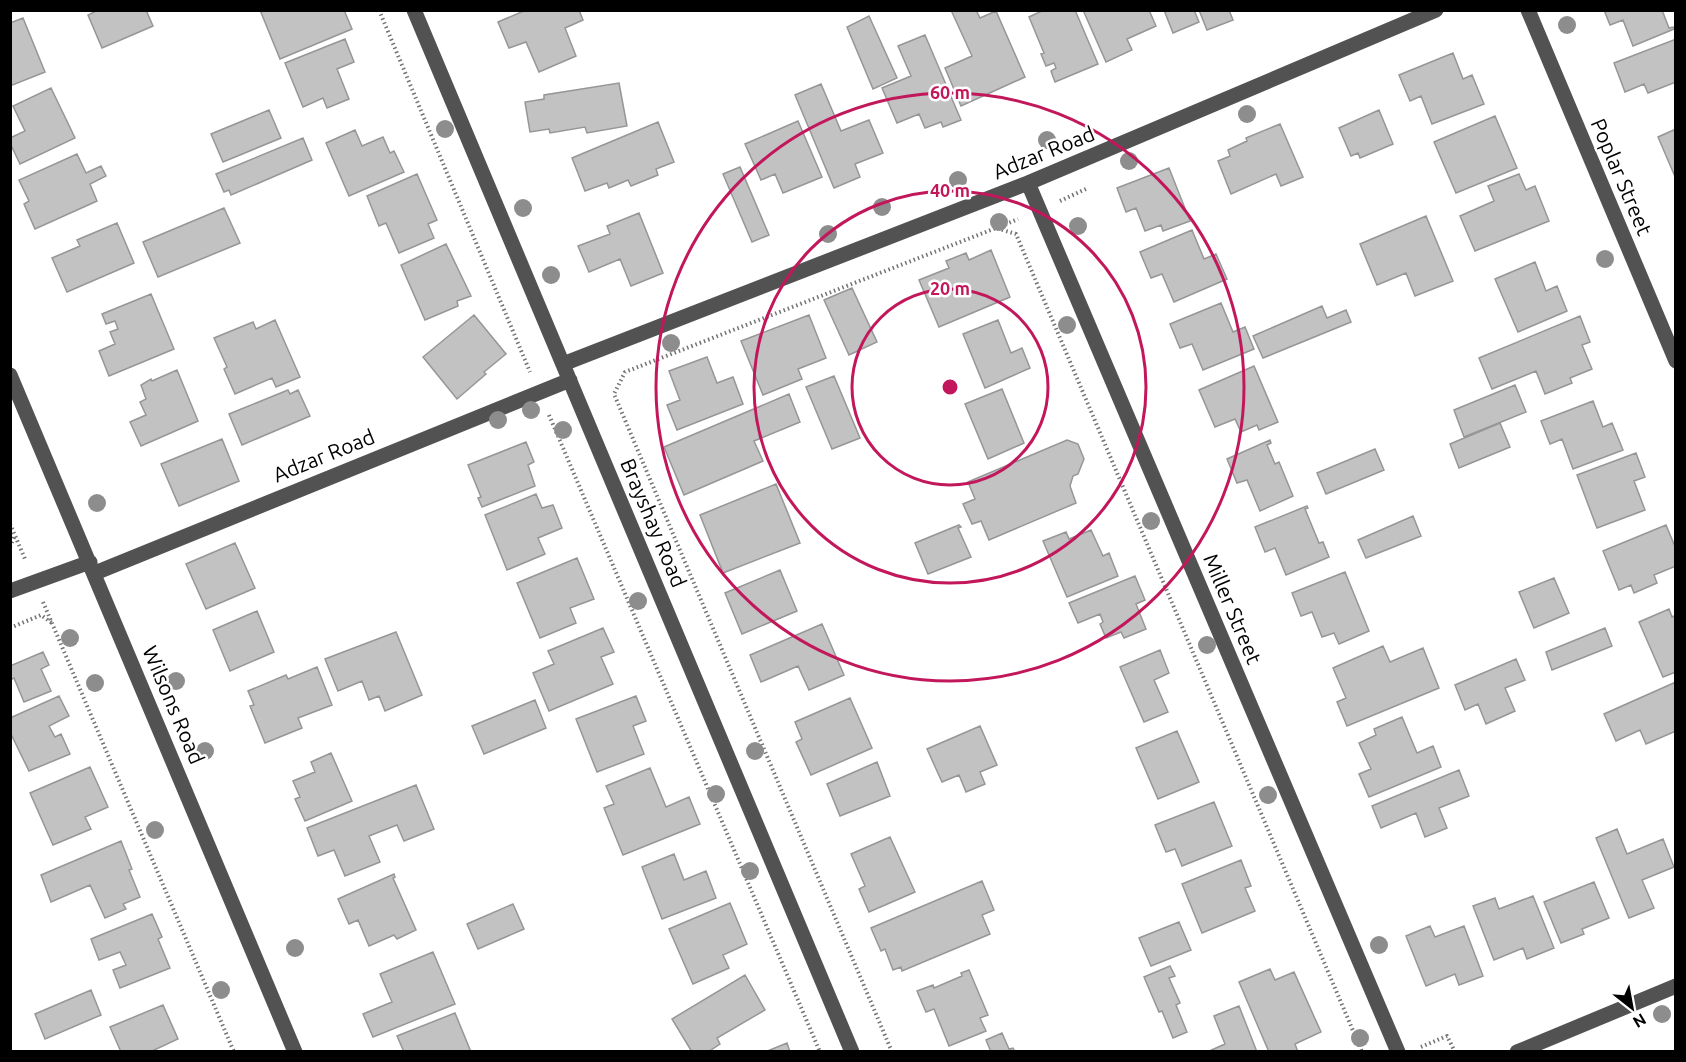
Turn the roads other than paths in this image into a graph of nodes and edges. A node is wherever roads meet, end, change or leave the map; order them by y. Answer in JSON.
{"nodes":[{"id":1,"x":414,"y":10,"type":"edge"},
{"id":2,"x":1436,"y":10,"type":"edge"},
{"id":3,"x":1528,"y":10,"type":"edge"},
{"id":4,"x":1028,"y":183,"type":"junction"},
{"id":5,"x":1676,"y":361,"type":"edge"},
{"id":6,"x":563,"y":364,"type":"junction"},
{"id":7,"x":10,"y":375,"type":"edge"},
{"id":8,"x":570,"y":380,"type":"junction"},
{"id":9,"x":92,"y":567,"type":"junction"},
{"id":10,"x":10,"y":591,"type":"edge"},
{"id":11,"x":1676,"y":986,"type":"edge"},
{"id":12,"x":295,"y":1052,"type":"edge"},
{"id":13,"x":852,"y":1052,"type":"edge"},
{"id":14,"x":1398,"y":1052,"type":"edge"},
{"id":15,"x":1517,"y":1052,"type":"edge"}],
"edges":[{"from":1,"to":6,"type":"street","name":"Brayshay Road"},
{"from":2,"to":4,"type":"street","name":"Adzar Road"},
{"from":3,"to":5,"type":"street","name":"Poplar Street"},
{"from":4,"to":6,"type":"street","name":"Adzar Road"},
{"from":4,"to":14,"type":"street","name":"Miller Street"},
{"from":6,"to":8,"type":"street","name":"Brayshay Road"},
{"from":7,"to":9,"type":"street","name":"Wilsons Road"},
{"from":8,"to":9,"type":"street","name":"Adzar Road"},
{"from":8,"to":13,"type":"street","name":"Brayshay Road"},
{"from":9,"to":10,"type":"street","name":"Adzar Road"},
{"from":9,"to":12,"type":"street","name":"Wilsons Road"},
{"from":11,"to":15,"type":"street"}]}
